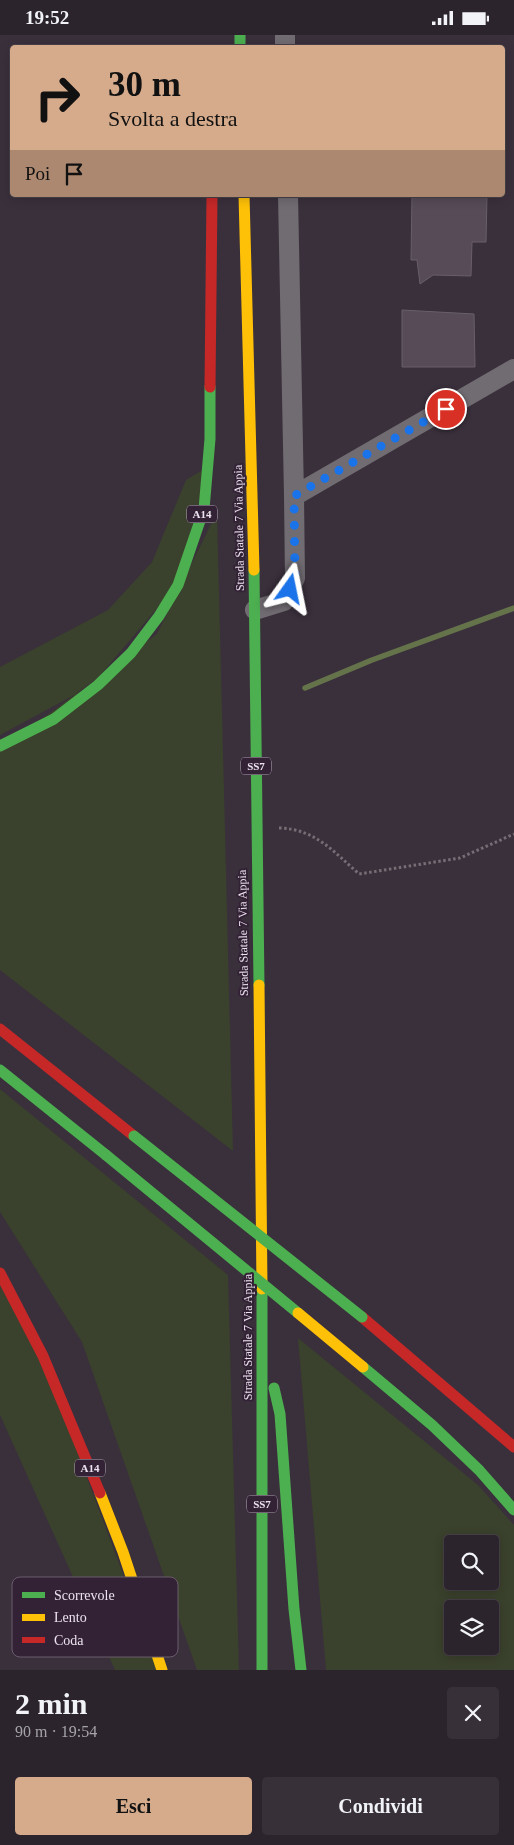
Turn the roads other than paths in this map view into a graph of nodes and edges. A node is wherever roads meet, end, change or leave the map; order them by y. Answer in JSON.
{"nodes":[{"id":1,"x":212,"y":197,"type":"edge"},
{"id":2,"x":244,"y":197,"type":"edge"},
{"id":3,"x":288,"y":197,"type":"edge"},
{"id":4,"x":514,"y":369,"type":"edge"},
{"id":5,"x":294,"y":496,"type":"junction"},
{"id":6,"x":255,"y":610,"type":"junction"},
{"id":7,"x":0,"y":746,"type":"edge"},
{"id":8,"x":0,"y":1029,"type":"edge"},
{"id":9,"x":0,"y":1070,"type":"edge"},
{"id":10,"x":0,"y":1273,"type":"edge"},
{"id":11,"x":262,"y":1338,"type":"junction"},
{"id":12,"x":514,"y":1447,"type":"edge"},
{"id":13,"x":514,"y":1510,"type":"edge"},
{"id":14,"x":131,"y":1577,"type":"edge"},
{"id":15,"x":158,"y":1657,"type":"edge"},
{"id":16,"x":162,"y":1670,"type":"edge"},
{"id":17,"x":262,"y":1670,"type":"edge"},
{"id":18,"x":301,"y":1670,"type":"edge"}],
"edges":[{"from":1,"to":7,"type":"highway","number":"A14"},
{"from":2,"to":6,"type":"highway","name":"Strada Statale 7 Via Appia","number":"SS7"},
{"from":3,"to":5,"type":"street"},
{"from":4,"to":5,"type":"street"},
{"from":5,"to":6,"type":"street"},
{"from":6,"to":11,"type":"highway","name":"Strada Statale 7 Via Appia","number":"SS7"},
{"from":8,"to":12,"type":"highway","bridge":true},
{"from":9,"to":13,"type":"highway","bridge":true},
{"from":10,"to":14,"type":"highway","number":"A14"},
{"from":11,"to":17,"type":"highway","name":"Strada Statale 7 Via Appia","number":"SS7"},
{"from":11,"to":18,"type":"highway"},
{"from":15,"to":16,"type":"highway","number":"A14"}]}
